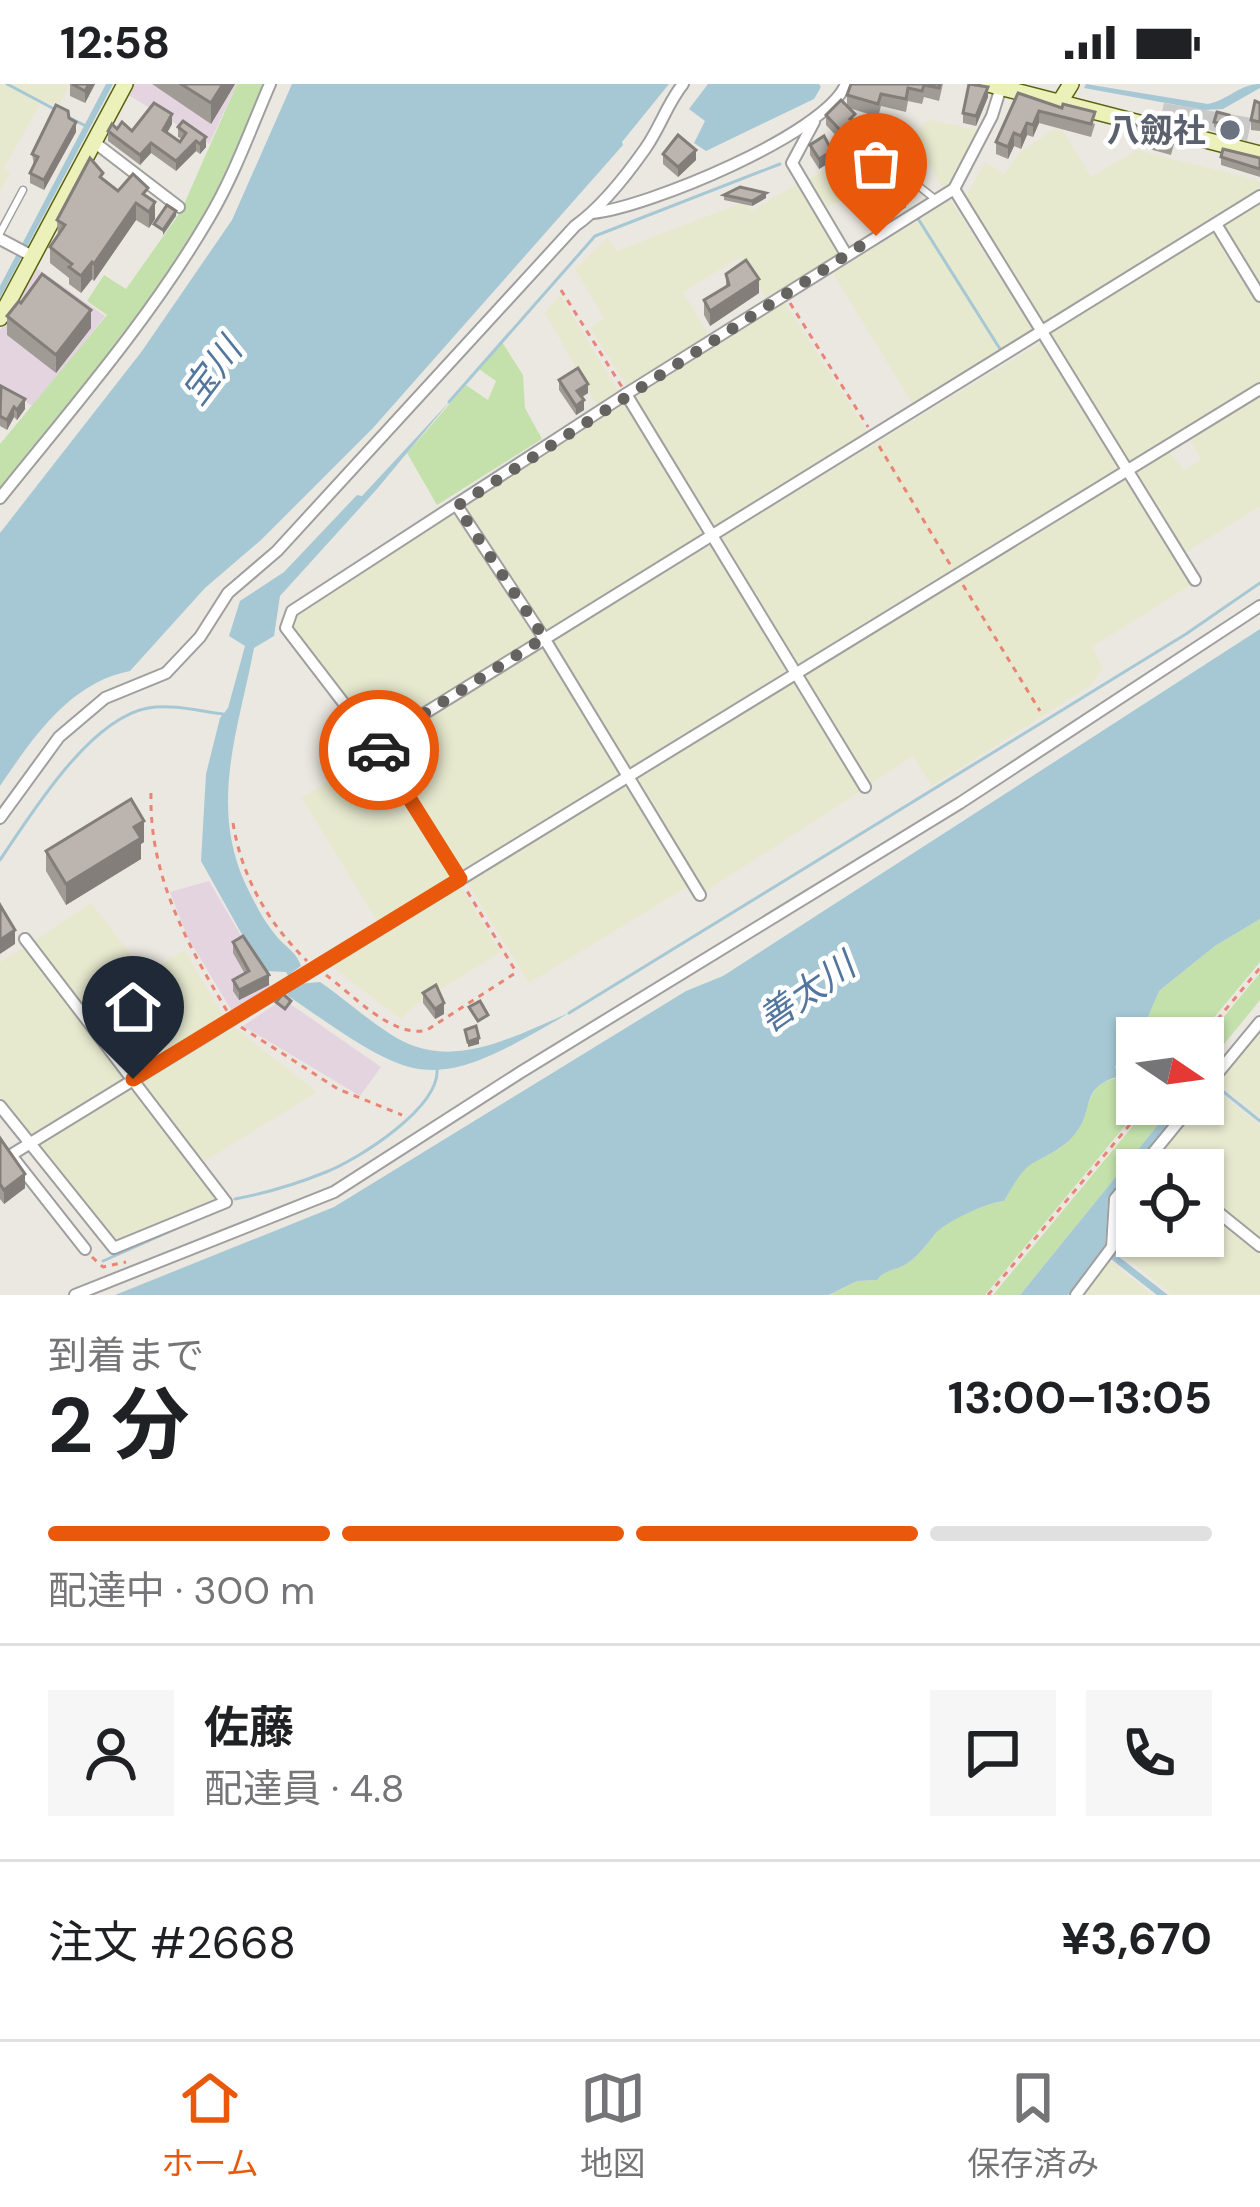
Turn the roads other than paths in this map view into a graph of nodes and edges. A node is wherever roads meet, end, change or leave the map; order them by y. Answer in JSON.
{"nodes":[{"id":1,"x":124,"y":84,"type":"edge"},
{"id":2,"x":270,"y":84,"type":"edge"},
{"id":3,"x":683,"y":84,"type":"edge"},
{"id":4,"x":845,"y":84,"type":"edge"},
{"id":5,"x":1071,"y":84,"type":"edge"},
{"id":6,"x":994,"y":85,"type":"edge"},
{"id":7,"x":1061,"y":100,"type":"junction"},
{"id":8,"x":815,"y":119,"type":"junction"},
{"id":9,"x":94,"y":142,"type":"junction"},
{"id":10,"x":873,"y":150,"type":"dead end"},
{"id":11,"x":1260,"y":154,"type":"edge"},
{"id":12,"x":954,"y":189,"type":"junction"},
{"id":13,"x":23,"y":190,"type":"dead end"},
{"id":14,"x":1260,"y":196,"type":"edge"},
{"id":15,"x":935,"y":199,"type":"junction"},
{"id":16,"x":179,"y":207,"type":"edge"},
{"id":17,"x":592,"y":214,"type":"junction"},
{"id":18,"x":1216,"y":224,"type":"junction"},
{"id":19,"x":0,"y":236,"type":"edge"},
{"id":20,"x":25,"y":252,"type":"junction"},
{"id":21,"x":846,"y":254,"type":"junction"},
{"id":22,"x":1260,"y":296,"type":"edge"},
{"id":23,"x":0,"y":318,"type":"edge"},
{"id":24,"x":1040,"y":332,"type":"junction"},
{"id":25,"x":1260,"y":389,"type":"edge"},
{"id":26,"x":626,"y":394,"type":"junction"},
{"id":27,"x":1126,"y":470,"type":"junction"},
{"id":28,"x":0,"y":498,"type":"edge"},
{"id":29,"x":457,"y":506,"type":"junction"},
{"id":30,"x":711,"y":534,"type":"junction"},
{"id":31,"x":1195,"y":580,"type":"dead end"},
{"id":32,"x":1260,"y":606,"type":"edge"},
{"id":33,"x":544,"y":638,"type":"junction"},
{"id":34,"x":796,"y":673,"type":"junction"},
{"id":35,"x":376,"y":744,"type":"junction"},
{"id":36,"x":627,"y":776,"type":"junction"},
{"id":37,"x":865,"y":787,"type":"dead end"},
{"id":38,"x":0,"y":818,"type":"edge"},
{"id":39,"x":460,"y":879,"type":"junction"},
{"id":40,"x":700,"y":895,"type":"dead end"},
{"id":41,"x":25,"y":939,"type":"dead end"},
{"id":42,"x":1260,"y":1022,"type":"edge"},
{"id":43,"x":1224,"y":1066,"type":"edge"},
{"id":44,"x":133,"y":1079,"type":"junction"},
{"id":45,"x":0,"y":1106,"type":"edge"},
{"id":46,"x":1176,"y":1125,"type":"edge"},
{"id":47,"x":30,"y":1143,"type":"junction"},
{"id":48,"x":0,"y":1146,"type":"edge"},
{"id":49,"x":1156,"y":1149,"type":"edge"},
{"id":50,"x":11,"y":1155,"type":"junction"},
{"id":51,"x":1116,"y":1198,"type":"edge"},
{"id":52,"x":1224,"y":1217,"type":"edge"},
{"id":53,"x":1260,"y":1246,"type":"edge"},
{"id":54,"x":85,"y":1249,"type":"road end"},
{"id":55,"x":75,"y":1295,"type":"edge"},
{"id":56,"x":1076,"y":1295,"type":"edge"}],
"edges":[{"from":1,"to":9,"type":"street"},
{"from":2,"to":28,"type":"street"},
{"from":3,"to":17,"type":"street"},
{"from":4,"to":8,"type":"street"},
{"from":5,"to":7,"type":"street"},
{"from":6,"to":7,"type":"street"},
{"from":6,"to":12,"type":"street"},
{"from":7,"to":11,"type":"street"},
{"from":8,"to":17,"type":"street"},
{"from":8,"to":21,"type":"street"},
{"from":9,"to":16,"type":"street"},
{"from":9,"to":20,"type":"street"},
{"from":10,"to":15,"type":"lane"},
{"from":12,"to":15,"type":"street"},
{"from":12,"to":24,"type":"street"},
{"from":13,"to":19,"type":"lane"},
{"from":14,"to":18,"type":"street"},
{"from":15,"to":21,"type":"street"},
{"from":17,"to":38,"type":"street"},
{"from":18,"to":22,"type":"street"},
{"from":18,"to":24,"type":"street"},
{"from":19,"to":20,"type":"street"},
{"from":20,"to":23,"type":"street"},
{"from":21,"to":26,"type":"street"},
{"from":24,"to":27,"type":"street"},
{"from":24,"to":30,"type":"street"},
{"from":25,"to":27,"type":"street"},
{"from":26,"to":29,"type":"street"},
{"from":26,"to":30,"type":"street"},
{"from":27,"to":31,"type":"street"},
{"from":27,"to":34,"type":"street"},
{"from":29,"to":33,"type":"street"},
{"from":29,"to":35,"type":"street"},
{"from":30,"to":33,"type":"street"},
{"from":30,"to":34,"type":"street"},
{"from":32,"to":55,"type":"street"},
{"from":33,"to":35,"type":"street"},
{"from":33,"to":36,"type":"street"},
{"from":34,"to":36,"type":"street"},
{"from":34,"to":37,"type":"street"},
{"from":35,"to":39,"type":"street"},
{"from":36,"to":39,"type":"street"},
{"from":36,"to":40,"type":"street"},
{"from":39,"to":44,"type":"street"},
{"from":41,"to":44,"type":"street"},
{"from":42,"to":43,"type":"street"},
{"from":44,"to":47,"type":"street"},
{"from":44,"to":47,"type":"street"},
{"from":45,"to":47,"type":"street"},
{"from":46,"to":49,"type":"street"},
{"from":47,"to":50,"type":"street"},
{"from":48,"to":50,"type":"street"},
{"from":50,"to":54,"type":"street"},
{"from":51,"to":56,"type":"street"},
{"from":52,"to":53,"type":"street"}]}
